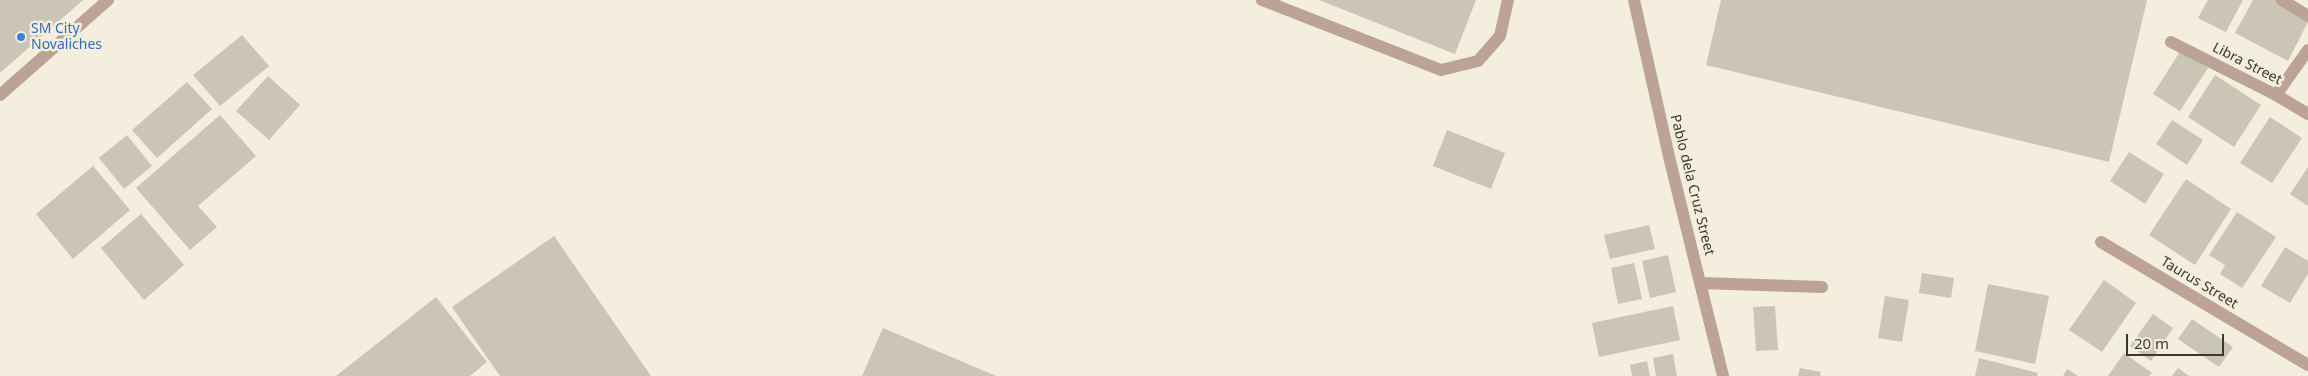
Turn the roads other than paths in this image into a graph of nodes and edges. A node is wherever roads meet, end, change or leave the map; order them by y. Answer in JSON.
{"nodes":[{"id":1,"x":108,"y":0,"type":"edge"},
{"id":2,"x":1262,"y":0,"type":"edge"},
{"id":3,"x":1508,"y":0,"type":"edge"},
{"id":4,"x":1634,"y":0,"type":"edge"},
{"id":5,"x":2282,"y":0,"type":"edge"},
{"id":6,"x":2308,"y":16,"type":"edge"},
{"id":7,"x":2170,"y":42,"type":"dead end"},
{"id":8,"x":2308,"y":50,"type":"edge"},
{"id":9,"x":0,"y":95,"type":"edge"},
{"id":10,"x":2276,"y":95,"type":"junction"},
{"id":11,"x":2308,"y":114,"type":"edge"},
{"id":12,"x":2101,"y":242,"type":"dead end"},
{"id":13,"x":1700,"y":283,"type":"junction"},
{"id":14,"x":1822,"y":287,"type":"dead end"},
{"id":15,"x":2308,"y":367,"type":"edge"},
{"id":16,"x":1723,"y":376,"type":"edge"},
{"id":17,"x":2305,"y":376,"type":"edge"}],
"edges":[{"from":1,"to":9,"type":"street"},
{"from":2,"to":3,"type":"street"},
{"from":4,"to":13,"type":"street","name":"Pablo dela Cruz Street"},
{"from":5,"to":6,"type":"street"},
{"from":7,"to":10,"type":"street","name":"Libra Street"},
{"from":8,"to":10,"type":"street"},
{"from":10,"to":11,"type":"street","name":"Libra Street"},
{"from":12,"to":15,"type":"street","name":"Taurus Street"},
{"from":13,"to":14,"type":"street"},
{"from":13,"to":16,"type":"street","name":"Pablo dela Cruz Street"},
{"from":15,"to":17,"type":"street"}]}
